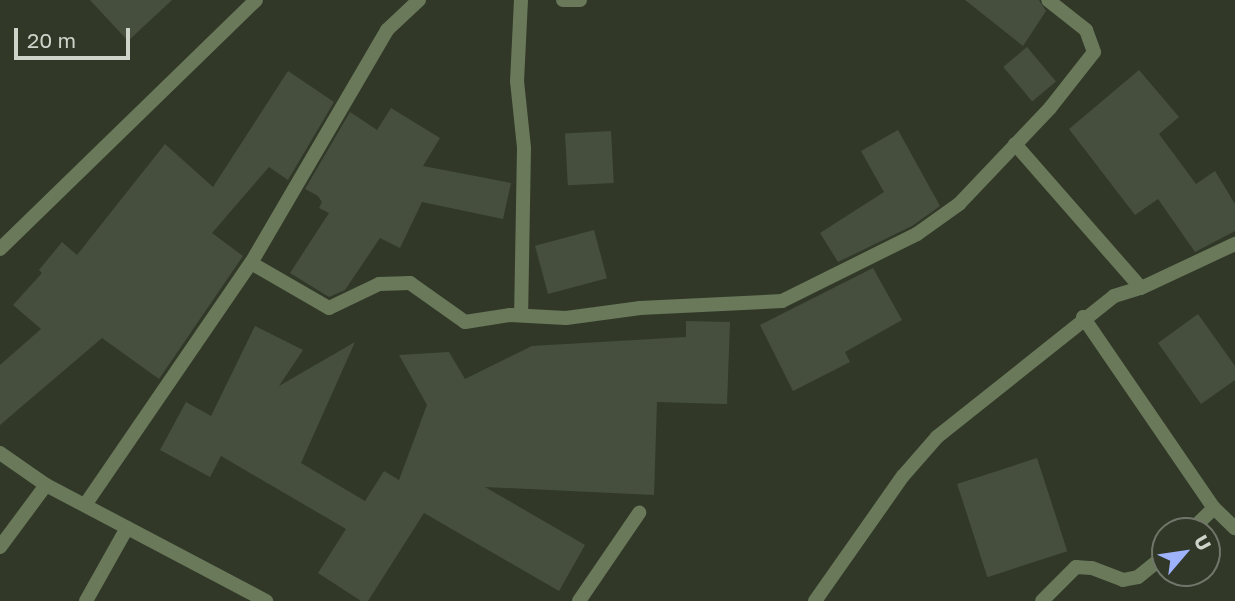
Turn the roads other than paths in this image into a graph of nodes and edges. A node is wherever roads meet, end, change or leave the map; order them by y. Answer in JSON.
{"nodes":[{"id":1,"x":256,"y":0,"type":"edge"},
{"id":2,"x":419,"y":0,"type":"edge"},
{"id":3,"x":521,"y":0,"type":"edge"},
{"id":4,"x":563,"y":0,"type":"edge"},
{"id":5,"x":580,"y":0,"type":"edge"},
{"id":6,"x":1048,"y":0,"type":"edge"},
{"id":7,"x":1014,"y":144,"type":"junction"},
{"id":8,"x":1235,"y":244,"type":"edge"},
{"id":9,"x":0,"y":249,"type":"edge"},
{"id":10,"x":251,"y":263,"type":"junction"},
{"id":11,"x":1140,"y":289,"type":"junction"},
{"id":12,"x":521,"y":314,"type":"junction"},
{"id":13,"x":1083,"y":317,"type":"junction"},
{"id":14,"x":0,"y":453,"type":"edge"},
{"id":15,"x":46,"y":485,"type":"junction"},
{"id":16,"x":85,"y":505,"type":"junction"},
{"id":17,"x":1213,"y":508,"type":"junction"},
{"id":18,"x":639,"y":513,"type":"dead end"},
{"id":19,"x":1204,"y":517,"type":"edge"},
{"id":20,"x":127,"y":528,"type":"junction"},
{"id":21,"x":1235,"y":528,"type":"edge"},
{"id":22,"x":0,"y":547,"type":"edge"},
{"id":23,"x":1151,"y":566,"type":"edge"},
{"id":24,"x":86,"y":601,"type":"edge"},
{"id":25,"x":266,"y":601,"type":"edge"},
{"id":26,"x":579,"y":601,"type":"edge"},
{"id":27,"x":815,"y":601,"type":"edge"},
{"id":28,"x":1042,"y":601,"type":"edge"}],
"edges":[{"from":1,"to":9,"type":"street"},
{"from":2,"to":10,"type":"street"},
{"from":3,"to":12,"type":"street"},
{"from":4,"to":5,"type":"street"},
{"from":6,"to":7,"type":"street"},
{"from":7,"to":11,"type":"street"},
{"from":7,"to":12,"type":"street"},
{"from":8,"to":11,"type":"street"},
{"from":10,"to":12,"type":"street"},
{"from":10,"to":16,"type":"street"},
{"from":11,"to":13,"type":"street"},
{"from":13,"to":17,"type":"street"},
{"from":13,"to":27,"type":"street"},
{"from":14,"to":15,"type":"street"},
{"from":15,"to":16,"type":"street"},
{"from":15,"to":22,"type":"street"},
{"from":16,"to":20,"type":"street"},
{"from":17,"to":19,"type":"street"},
{"from":17,"to":21,"type":"street"},
{"from":18,"to":26,"type":"street"},
{"from":20,"to":24,"type":"street"},
{"from":20,"to":25,"type":"street"},
{"from":23,"to":28,"type":"street"}]}
